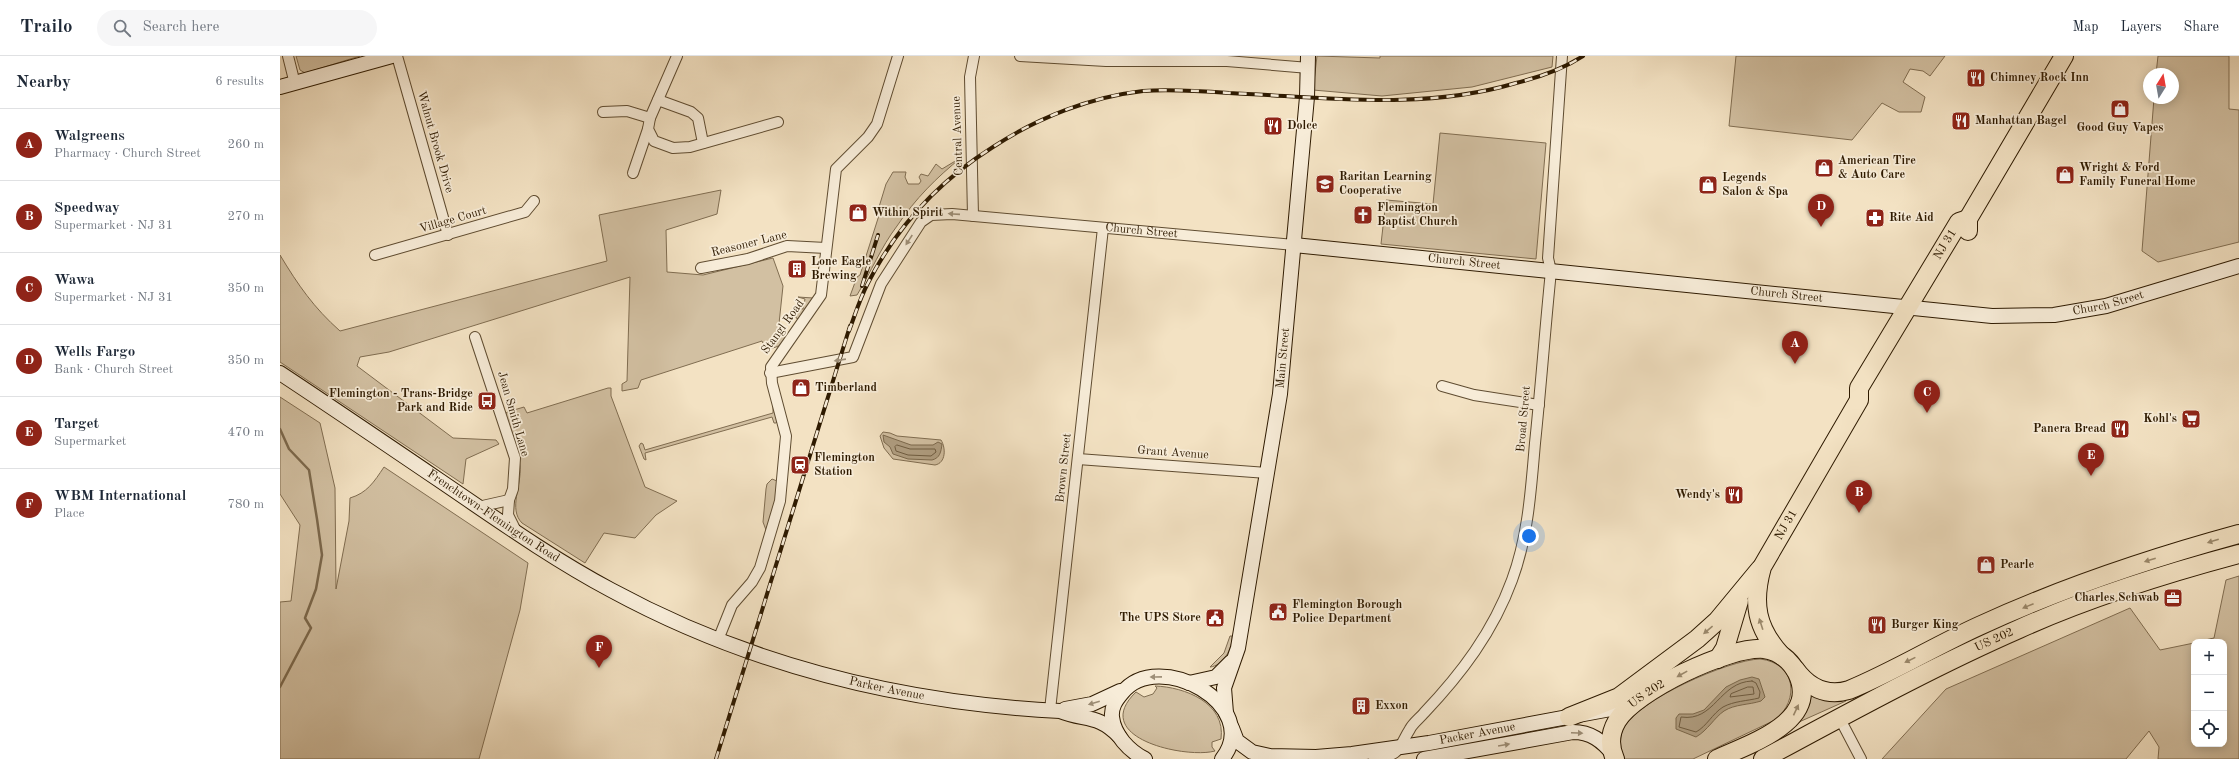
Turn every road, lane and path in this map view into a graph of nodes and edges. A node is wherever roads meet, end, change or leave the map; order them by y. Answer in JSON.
{"nodes":[{"id":1,"x":288,"y":56,"type":"edge"},
{"id":2,"x":392,"y":56,"type":"edge"},
{"id":3,"x":397,"y":56,"type":"edge"},
{"id":4,"x":677,"y":56,"type":"edge"},
{"id":5,"x":898,"y":56,"type":"edge"},
{"id":6,"x":974,"y":56,"type":"edge"},
{"id":7,"x":1020,"y":56,"type":"edge"},
{"id":8,"x":1562,"y":56,"type":"edge"},
{"id":9,"x":2064,"y":56,"type":"edge"},
{"id":10,"x":1308,"y":62,"type":"edge"},
{"id":11,"x":295,"y":84,"type":"junction"},
{"id":12,"x":280,"y":87,"type":"edge"},
{"id":13,"x":658,"y":100,"type":"junction"},
{"id":14,"x":603,"y":112,"type":"dead end"},
{"id":15,"x":650,"y":118,"type":"junction"},
{"id":16,"x":778,"y":122,"type":"dead end"},
{"id":17,"x":648,"y":129,"type":"junction"},
{"id":18,"x":703,"y":143,"type":"junction"},
{"id":19,"x":633,"y":173,"type":"dead end"},
{"id":20,"x":534,"y":201,"type":"dead end"},
{"id":21,"x":973,"y":216,"type":"junction"},
{"id":22,"x":1103,"y":228,"type":"junction"},
{"id":23,"x":448,"y":235,"type":"junction"},
{"id":24,"x":1294,"y":245,"type":"junction"},
{"id":25,"x":826,"y":248,"type":"junction"},
{"id":26,"x":375,"y":255,"type":"dead end"},
{"id":27,"x":2239,"y":266,"type":"edge"},
{"id":28,"x":701,"y":268,"type":"dead end"},
{"id":29,"x":1551,"y":271,"type":"junction"},
{"id":30,"x":1913,"y":309,"type":"junction"},
{"id":31,"x":475,"y":337,"type":"dead end"},
{"id":32,"x":280,"y":373,"type":"edge"},
{"id":33,"x":770,"y":373,"type":"junction"},
{"id":34,"x":1442,"y":386,"type":"dead end"},
{"id":35,"x":1539,"y":405,"type":"junction"},
{"id":36,"x":1078,"y":459,"type":"junction"},
{"id":37,"x":1266,"y":473,"type":"junction"},
{"id":38,"x":509,"y":500,"type":"junction"},
{"id":39,"x":478,"y":507,"type":"junction"},
{"id":40,"x":516,"y":532,"type":"junction"},
{"id":41,"x":2239,"y":534,"type":"edge"},
{"id":42,"x":2239,"y":554,"type":"edge"},
{"id":43,"x":1762,"y":567,"type":"junction"},
{"id":44,"x":1743,"y":591,"type":"junction"},
{"id":45,"x":2018,"y":629,"type":"junction"},
{"id":46,"x":718,"y":640,"type":"junction"},
{"id":47,"x":1782,"y":656,"type":"junction"},
{"id":48,"x":1235,"y":657,"type":"junction"},
{"id":49,"x":1718,"y":659,"type":"junction"},
{"id":50,"x":1795,"y":669,"type":"junction"},
{"id":51,"x":1189,"y":683,"type":"junction"},
{"id":52,"x":1125,"y":688,"type":"junction"},
{"id":53,"x":1638,"y":701,"type":"junction"},
{"id":54,"x":1056,"y":710,"type":"junction"},
{"id":55,"x":1226,"y":713,"type":"junction"},
{"id":56,"x":1569,"y":717,"type":"junction"},
{"id":57,"x":1840,"y":719,"type":"junction"},
{"id":58,"x":1535,"y":723,"type":"junction"},
{"id":59,"x":1232,"y":728,"type":"junction"},
{"id":60,"x":1119,"y":736,"type":"junction"},
{"id":61,"x":1539,"y":738,"type":"junction"},
{"id":62,"x":1401,"y":747,"type":"junction"},
{"id":63,"x":1134,"y":755,"type":"edge"},
{"id":64,"x":1724,"y":755,"type":"edge"},
{"id":65,"x":1614,"y":757,"type":"edge"},
{"id":66,"x":1145,"y":759,"type":"edge"},
{"id":67,"x":1222,"y":759,"type":"edge"},
{"id":68,"x":1374,"y":759,"type":"edge"},
{"id":69,"x":1424,"y":759,"type":"edge"},
{"id":70,"x":1763,"y":759,"type":"edge"},
{"id":71,"x":1861,"y":759,"type":"edge"}],
"edges":[{"from":1,"to":11,"type":"street"},
{"from":2,"to":11,"type":"main road"},
{"from":3,"to":23,"type":"street","name":"Walnut Brook Drive"},
{"from":4,"to":13,"type":"street"},
{"from":5,"to":25,"type":"street","name":"Stangl Road"},
{"from":6,"to":21,"type":"street","name":"Central Avenue"},
{"from":7,"to":10,"type":"street"},
{"from":8,"to":29,"type":"street","name":"Broad Street"},
{"from":9,"to":30,"type":"highway","name":"NJ 31","number":"NJ 31"},
{"from":10,"to":24,"type":"main road","name":"Main Street"},
{"from":11,"to":12,"type":"main road"},
{"from":13,"to":15,"type":"street"},
{"from":13,"to":18,"type":"street"},
{"from":14,"to":15,"type":"street"},
{"from":15,"to":17,"type":"street"},
{"from":16,"to":18,"type":"street"},
{"from":17,"to":18,"type":"street"},
{"from":17,"to":19,"type":"street"},
{"from":20,"to":23,"type":"street","name":"Village Court"},
{"from":21,"to":22,"type":"street","name":"Church Street"},
{"from":21,"to":33,"type":"street","name":"Church Street","one_way":true},
{"from":22,"to":24,"type":"street","name":"Church Street"},
{"from":22,"to":36,"type":"street","name":"Brown Street"},
{"from":23,"to":26,"type":"street","name":"Village Court"},
{"from":24,"to":29,"type":"main road","name":"Church Street"},
{"from":24,"to":37,"type":"main road","name":"Main Street"},
{"from":25,"to":28,"type":"street","name":"Reasoner Lane"},
{"from":25,"to":33,"type":"street","name":"Stangl Road"},
{"from":27,"to":30,"type":"main road","name":"Church Street"},
{"from":29,"to":30,"type":"main road","name":"Church Street"},
{"from":29,"to":35,"type":"street","name":"Broad Street"},
{"from":30,"to":43,"type":"highway","name":"NJ 31","number":"NJ 31"},
{"from":31,"to":38,"type":"street","name":"Jean Smith Lane"},
{"from":32,"to":39,"type":"main road","name":"Frenchtown-Flemington Road"},
{"from":33,"to":46,"type":"street","name":"Stangl Road"},
{"from":34,"to":35,"type":"street"},
{"from":35,"to":62,"type":"street","name":"Broad Street"},
{"from":36,"to":37,"type":"street","name":"Grant Avenue"},
{"from":36,"to":54,"type":"street","name":"Brown Street"},
{"from":37,"to":48,"type":"main road","name":"Main Street"},
{"from":38,"to":39,"type":"street"},
{"from":38,"to":40,"type":"street","name":"Jean Smith Lane"},
{"from":39,"to":40,"type":"main road","name":"Frenchtown-Flemington Road"},
{"from":40,"to":46,"type":"main road","name":"Frenchtown-Flemington Road"},
{"from":41,"to":50,"type":"highway","name":"US 202","number":"US 202","one_way":true},
{"from":42,"to":45,"type":"highway","name":"US 202","number":"US 202"},
{"from":43,"to":44,"type":"highway","number":"NJ 31"},
{"from":47,"to":43,"type":"highway","name":"NJ 31","number":"NJ 31","one_way":true},
{"from":44,"to":49,"type":"highway","number":"NJ 31"},
{"from":44,"to":56,"type":"highway","one_way":true},
{"from":45,"to":57,"type":"highway","name":"US 202","number":"US 202"},
{"from":45,"to":64,"type":"highway"},
{"from":46,"to":54,"type":"main road","name":"Parker Avenue"},
{"from":47,"to":49,"type":"highway","number":"US 202"},
{"from":47,"to":50,"type":"highway","number":"US 202"},
{"from":48,"to":51,"type":"main road"},
{"from":48,"to":55,"type":"main road","name":"Main Street"},
{"from":49,"to":53,"type":"highway","name":"US 202","number":"US 202","one_way":true},
{"from":64,"to":50,"type":"highway","one_way":true},
{"from":51,"to":52,"type":"main road","name":"Parker Avenue","one_way":true},
{"from":51,"to":55,"type":"main road"},
{"from":52,"to":54,"type":"main road","name":"Parker Avenue","one_way":true},
{"from":52,"to":60,"type":"main road"},
{"from":53,"to":56,"type":"main road","name":"Packer Avenue"},
{"from":53,"to":65,"type":"highway","name":"US 202","number":"US 202"},
{"from":54,"to":60,"type":"main road","name":"Parker Avenue"},
{"from":55,"to":59,"type":"main road","name":"Packer Avenue"},
{"from":56,"to":58,"type":"main road","name":"Packer Avenue"},
{"from":57,"to":70,"type":"highway","name":"US 202","number":"US 202"},
{"from":57,"to":71,"type":"street"},
{"from":58,"to":61,"type":"street"},
{"from":58,"to":62,"type":"main road","name":"Packer Avenue"},
{"from":59,"to":62,"type":"main road","name":"Packer Avenue"},
{"from":59,"to":67,"type":"main road"},
{"from":60,"to":63,"type":"main road","name":"Parker Avenue"},
{"from":61,"to":65,"type":"main road","name":"Packer Avenue","one_way":true},
{"from":69,"to":61,"type":"main road","name":"Packer Avenue","one_way":true},
{"from":62,"to":68,"type":"street"},
{"from":63,"to":66,"type":"main road","name":"Parker Avenue"}]}
